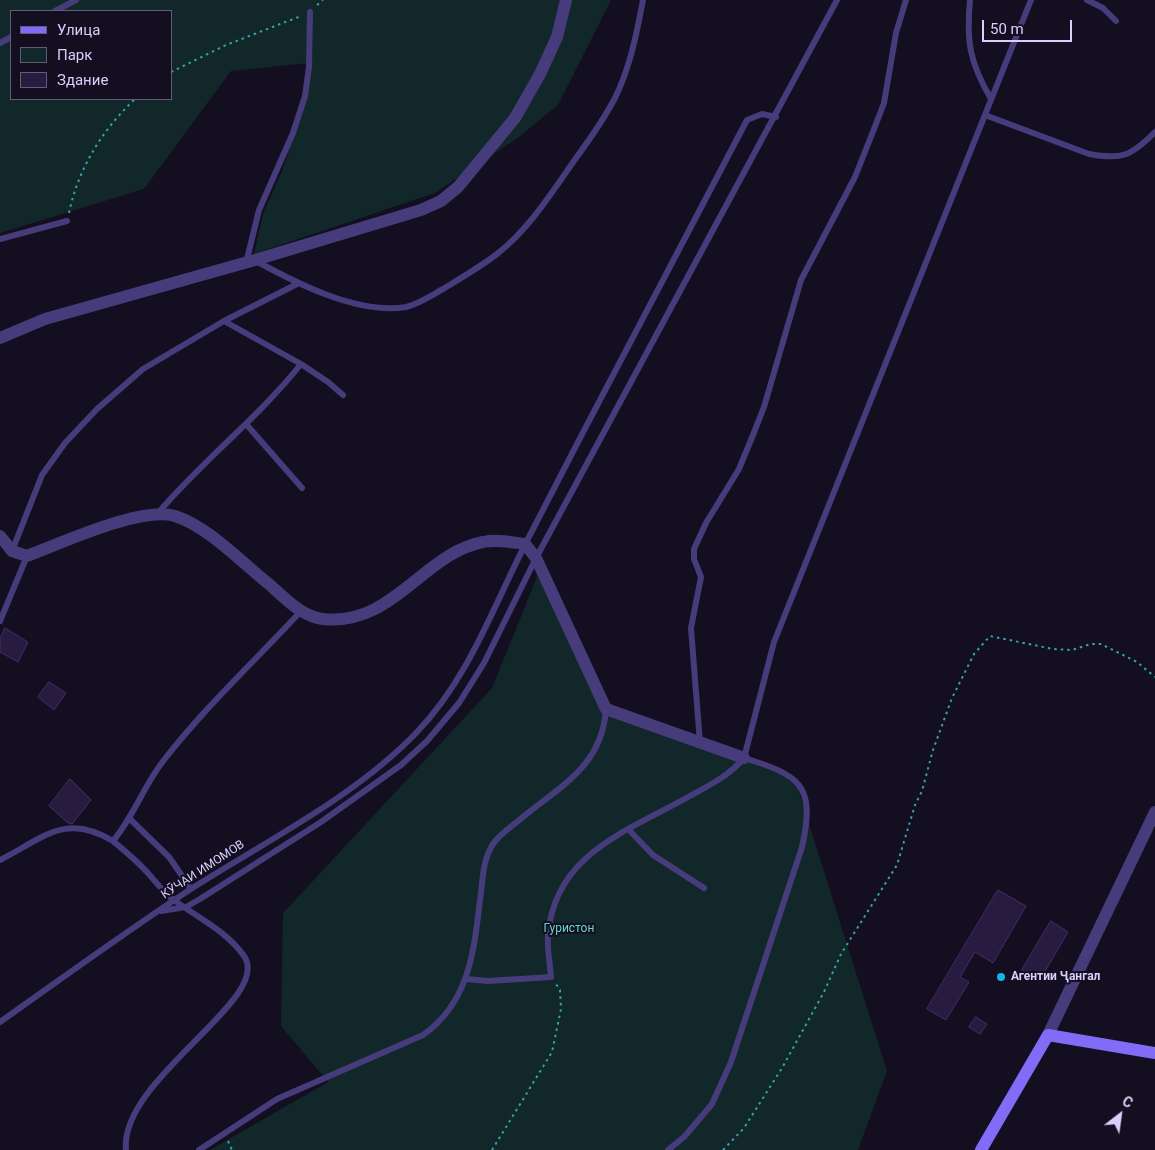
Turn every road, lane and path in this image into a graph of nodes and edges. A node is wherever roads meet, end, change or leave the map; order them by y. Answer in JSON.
{"nodes":[{"id":1,"x":76,"y":0,"type":"edge"},
{"id":2,"x":323,"y":0,"type":"edge"},
{"id":3,"x":566,"y":0,"type":"edge"},
{"id":4,"x":643,"y":0,"type":"edge"},
{"id":5,"x":837,"y":0,"type":"edge"},
{"id":6,"x":906,"y":0,"type":"edge"},
{"id":7,"x":970,"y":0,"type":"edge"},
{"id":8,"x":1031,"y":0,"type":"edge"},
{"id":9,"x":1088,"y":0,"type":"edge"},
{"id":10,"x":57,"y":10,"type":"edge"},
{"id":11,"x":310,"y":12,"type":"junction"},
{"id":12,"x":1116,"y":21,"type":"dead end"},
{"id":13,"x":172,"y":72,"type":"edge"},
{"id":14,"x":992,"y":99,"type":"junction"},
{"id":15,"x":134,"y":100,"type":"edge"},
{"id":16,"x":985,"y":115,"type":"junction"},
{"id":17,"x":776,"y":116,"type":"junction"},
{"id":18,"x":1155,"y":132,"type":"edge"},
{"id":19,"x":67,"y":222,"type":"joint"},
{"id":20,"x":0,"y":240,"type":"edge"},
{"id":21,"x":251,"y":261,"type":"junction"},
{"id":22,"x":299,"y":283,"type":"junction"},
{"id":23,"x":224,"y":322,"type":"junction"},
{"id":24,"x":0,"y":338,"type":"edge"},
{"id":25,"x":301,"y":364,"type":"junction"},
{"id":26,"x":343,"y":395,"type":"dead end"},
{"id":27,"x":246,"y":424,"type":"junction"},
{"id":28,"x":302,"y":488,"type":"dead end"},
{"id":29,"x":158,"y":513,"type":"junction"},
{"id":30,"x":0,"y":536,"type":"edge"},
{"id":31,"x":525,"y":544,"type":"junction"},
{"id":32,"x":12,"y":551,"type":"junction"},
{"id":33,"x":27,"y":556,"type":"junction"},
{"id":34,"x":536,"y":558,"type":"junction"},
{"id":35,"x":301,"y":611,"type":"junction"},
{"id":36,"x":0,"y":621,"type":"edge"},
{"id":37,"x":1155,"y":677,"type":"edge"},
{"id":38,"x":606,"y":709,"type":"junction"},
{"id":39,"x":700,"y":743,"type":"junction"},
{"id":40,"x":744,"y":758,"type":"junction"},
{"id":41,"x":1155,"y":812,"type":"edge"},
{"id":42,"x":130,"y":818,"type":"junction"},
{"id":43,"x":629,"y":830,"type":"junction"},
{"id":44,"x":113,"y":841,"type":"junction"},
{"id":45,"x":0,"y":860,"type":"edge"},
{"id":46,"x":704,"y":888,"type":"dead end"},
{"id":47,"x":192,"y":889,"type":"junction"},
{"id":48,"x":175,"y":900,"type":"junction"},
{"id":49,"x":186,"y":907,"type":"junction"},
{"id":50,"x":160,"y":912,"type":"junction"},
{"id":51,"x":551,"y":977,"type":"junction"},
{"id":52,"x":467,"y":980,"type":"junction"},
{"id":53,"x":0,"y":1022,"type":"edge"},
{"id":54,"x":1048,"y":1035,"type":"junction"},
{"id":55,"x":1155,"y":1053,"type":"edge"},
{"id":56,"x":126,"y":1150,"type":"edge"},
{"id":57,"x":199,"y":1150,"type":"edge"},
{"id":58,"x":492,"y":1150,"type":"edge"},
{"id":59,"x":668,"y":1150,"type":"edge"},
{"id":60,"x":723,"y":1150,"type":"edge"},
{"id":61,"x":981,"y":1150,"type":"edge"}],
"edges":[{"from":1,"to":10,"type":"lane"},
{"from":2,"to":11,"type":"path"},
{"from":3,"to":21,"type":"street"},
{"from":4,"to":22,"type":"lane"},
{"from":5,"to":17,"type":"lane","name":"КӮЧАИ ИМОМОВ"},
{"from":6,"to":39,"type":"lane"},
{"from":7,"to":14,"type":"lane"},
{"from":8,"to":14,"type":"lane"},
{"from":9,"to":12,"type":"lane"},
{"from":11,"to":13,"type":"path"},
{"from":11,"to":21,"type":"lane"},
{"from":14,"to":16,"type":"lane"},
{"from":15,"to":19,"type":"path"},
{"from":16,"to":18,"type":"lane"},
{"from":16,"to":40,"type":"lane"},
{"from":17,"to":31,"type":"lane","name":"КӮЧАИ ИМОМОВ"},
{"from":17,"to":34,"type":"lane","name":"КӮЧАИ ИМОМОВ"},
{"from":19,"to":20,"type":"lane"},
{"from":21,"to":22,"type":"lane"},
{"from":21,"to":24,"type":"street"},
{"from":22,"to":23,"type":"lane"},
{"from":23,"to":25,"type":"lane"},
{"from":23,"to":32,"type":"lane"},
{"from":25,"to":26,"type":"lane"},
{"from":25,"to":27,"type":"lane"},
{"from":27,"to":28,"type":"lane"},
{"from":27,"to":29,"type":"lane"},
{"from":29,"to":33,"type":"street"},
{"from":29,"to":35,"type":"street"},
{"from":30,"to":32,"type":"street"},
{"from":31,"to":34,"type":"street"},
{"from":31,"to":35,"type":"street"},
{"from":31,"to":47,"type":"lane","name":"КӮЧАИ ИМОМОВ"},
{"from":32,"to":33,"type":"street"},
{"from":33,"to":36,"type":"lane"},
{"from":34,"to":38,"type":"street"},
{"from":34,"to":49,"type":"lane","name":"КӮЧАИ ИМОМОВ"},
{"from":35,"to":42,"type":"lane"},
{"from":37,"to":60,"type":"path"},
{"from":38,"to":39,"type":"street"},
{"from":38,"to":52,"type":"lane"},
{"from":39,"to":40,"type":"street"},
{"from":40,"to":43,"type":"lane"},
{"from":40,"to":59,"type":"lane"},
{"from":41,"to":54,"type":"street"},
{"from":42,"to":44,"type":"lane"},
{"from":42,"to":47,"type":"lane"},
{"from":43,"to":46,"type":"lane"},
{"from":43,"to":51,"type":"lane"},
{"from":44,"to":45,"type":"lane"},
{"from":44,"to":48,"type":"lane"},
{"from":47,"to":48,"type":"lane","name":"КӮЧАИ ИМОМОВ"},
{"from":48,"to":49,"type":"lane"},
{"from":48,"to":50,"type":"lane","name":"КӮЧАИ ИМОМОВ"},
{"from":49,"to":50,"type":"lane","name":"КӮЧАИ ИМОМОВ"},
{"from":49,"to":56,"type":"lane"},
{"from":50,"to":53,"type":"lane"},
{"from":51,"to":52,"type":"lane"},
{"from":51,"to":58,"type":"path"},
{"from":52,"to":57,"type":"lane"},
{"from":54,"to":55,"type":"street"},
{"from":54,"to":61,"type":"street"}]}
